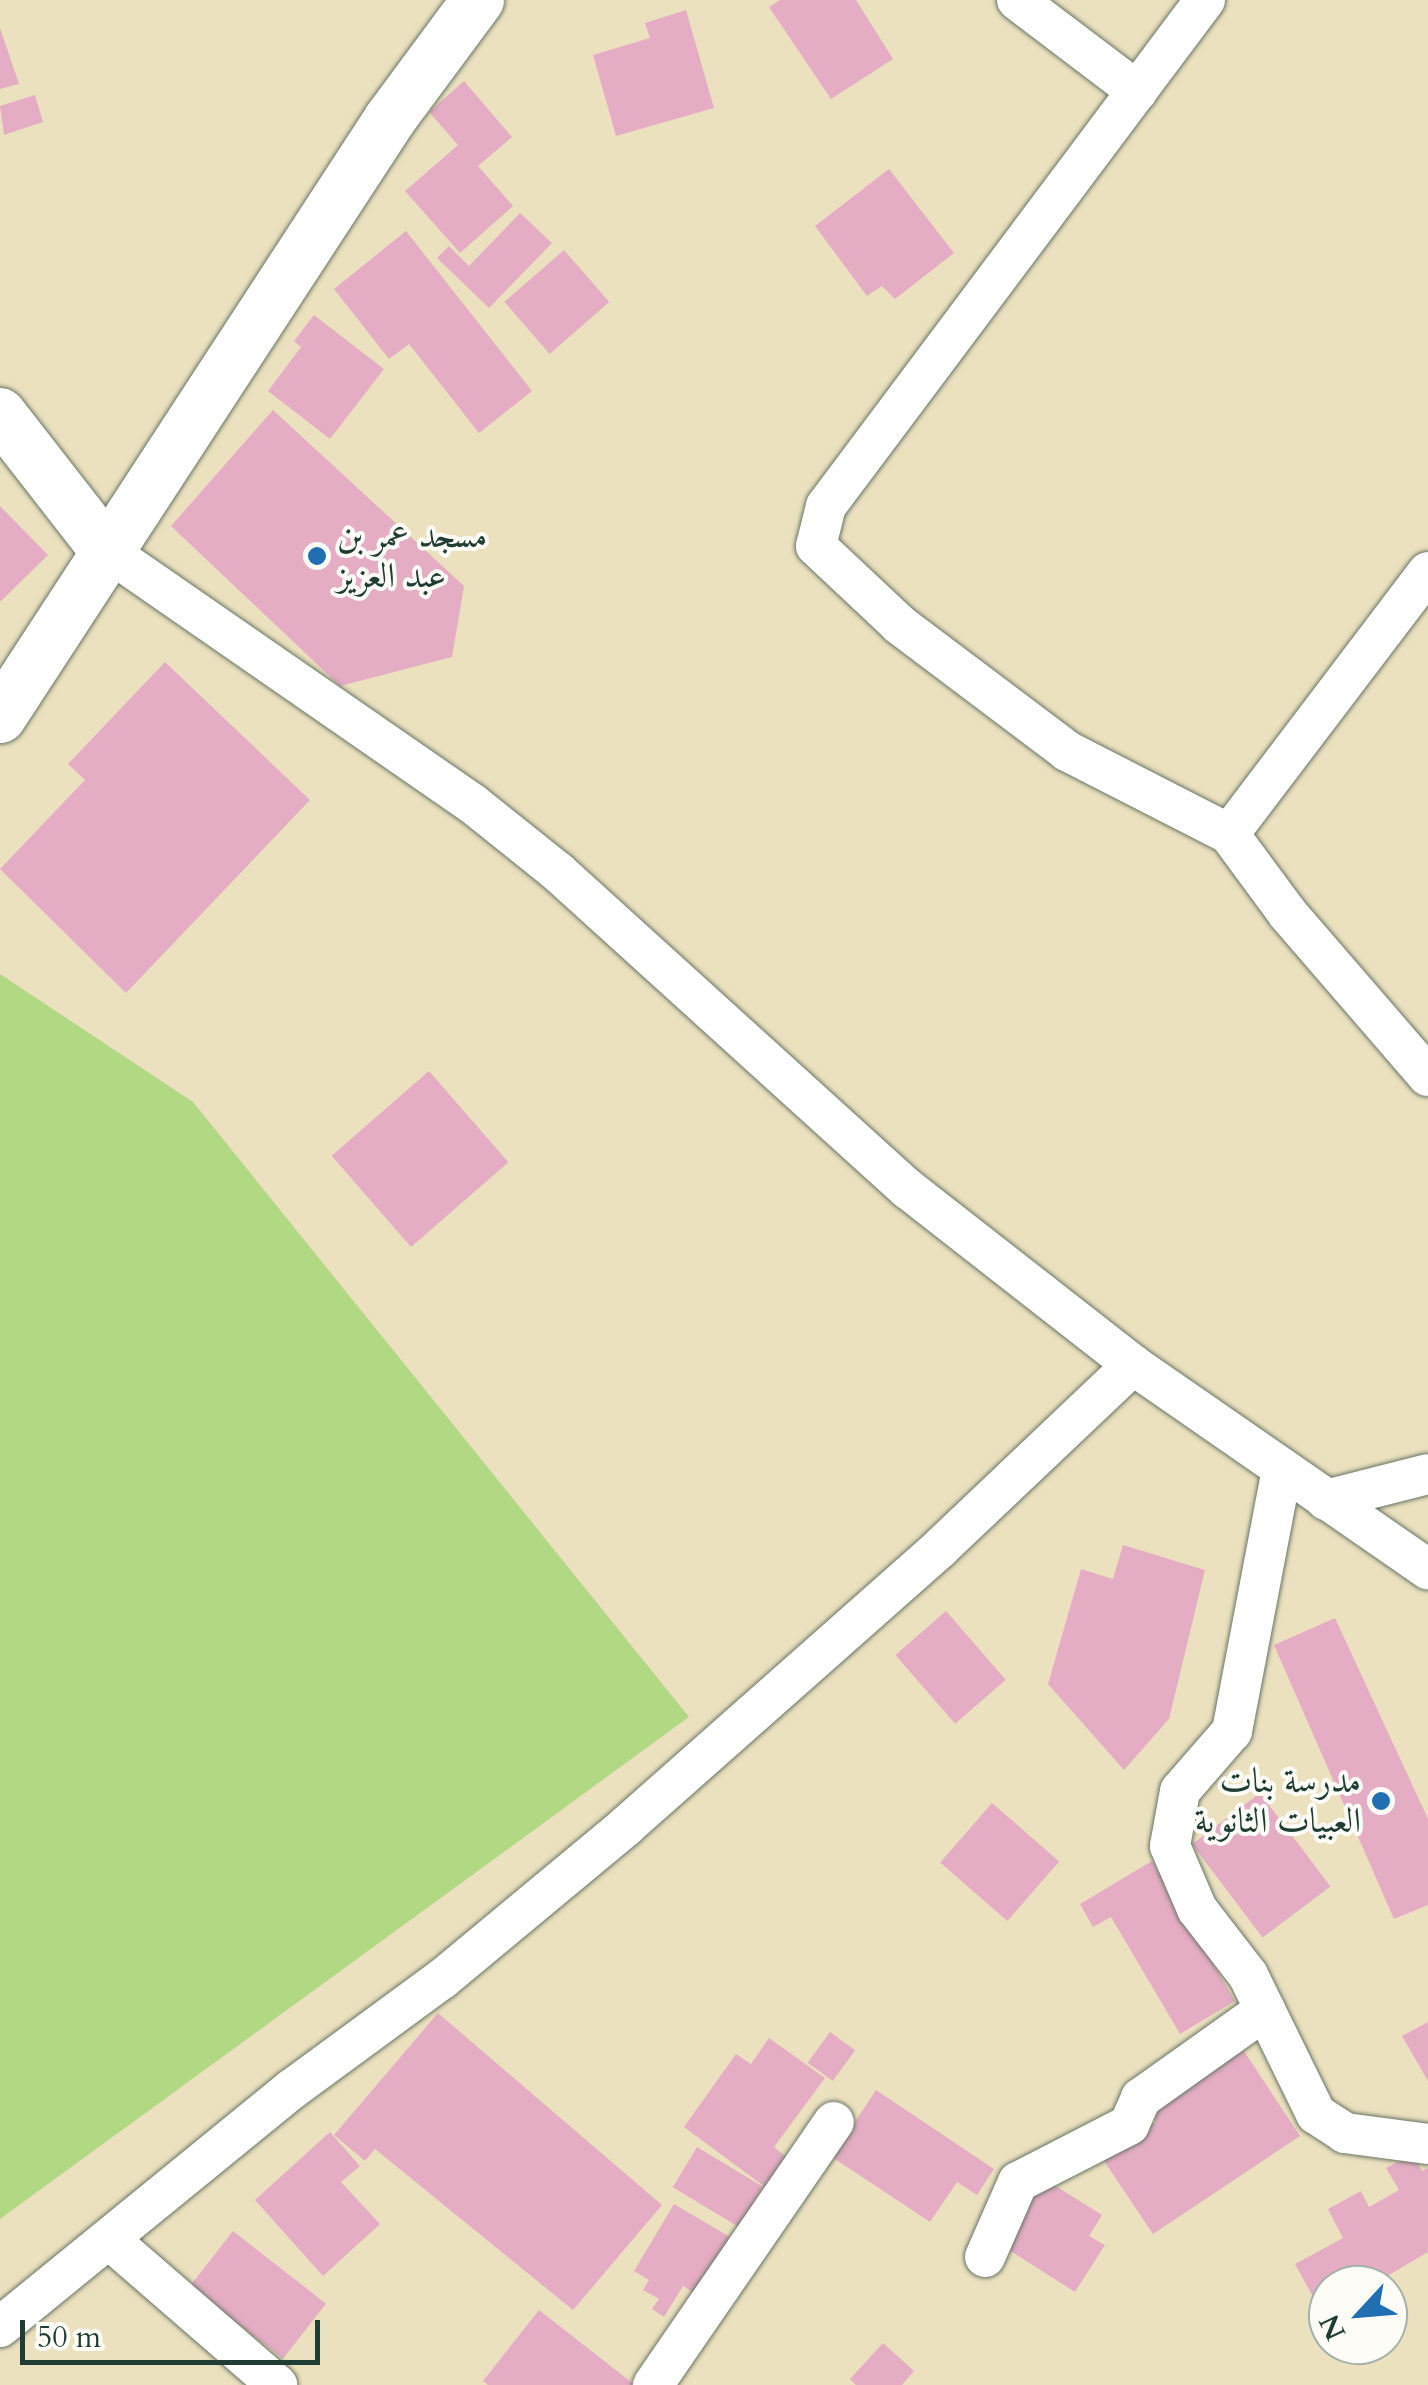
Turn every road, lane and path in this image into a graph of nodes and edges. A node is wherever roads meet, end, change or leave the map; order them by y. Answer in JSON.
{"nodes":[{"id":1,"x":478,"y":0,"type":"edge"},
{"id":2,"x":1017,"y":0,"type":"edge"},
{"id":3,"x":1205,"y":0,"type":"edge"},
{"id":4,"x":1137,"y":91,"type":"junction"},
{"id":5,"x":0,"y":414,"type":"edge"},
{"id":6,"x":106,"y":550,"type":"junction"},
{"id":7,"x":1428,"y":572,"type":"edge"},
{"id":8,"x":4,"y":695,"type":"edge"},
{"id":9,"x":1229,"y":834,"type":"junction"},
{"id":10,"x":1428,"y":1076,"type":"edge"},
{"id":11,"x":1133,"y":1364,"type":"junction"},
{"id":12,"x":1282,"y":1469,"type":"junction"},
{"id":13,"x":1428,"y":1474,"type":"edge"},
{"id":14,"x":1326,"y":1500,"type":"junction"},
{"id":15,"x":1428,"y":1569,"type":"edge"},
{"id":16,"x":1265,"y":2010,"type":"junction"},
{"id":17,"x":834,"y":2122,"type":"dead end"},
{"id":18,"x":1428,"y":2144,"type":"edge"},
{"id":19,"x":112,"y":2241,"type":"junction"},
{"id":20,"x":986,"y":2258,"type":"dead end"},
{"id":21,"x":0,"y":2327,"type":"edge"},
{"id":22,"x":277,"y":2385,"type":"edge"},
{"id":23,"x":653,"y":2385,"type":"edge"}],
"edges":[{"from":1,"to":6,"type":"street"},
{"from":2,"to":4,"type":"street"},
{"from":3,"to":4,"type":"street"},
{"from":4,"to":9,"type":"street"},
{"from":5,"to":6,"type":"street"},
{"from":6,"to":8,"type":"street"},
{"from":6,"to":11,"type":"street"},
{"from":7,"to":9,"type":"street"},
{"from":9,"to":10,"type":"street"},
{"from":11,"to":12,"type":"street"},
{"from":11,"to":19,"type":"street"},
{"from":12,"to":14,"type":"street"},
{"from":12,"to":16,"type":"street"},
{"from":13,"to":14,"type":"street"},
{"from":14,"to":15,"type":"street"},
{"from":16,"to":18,"type":"street"},
{"from":16,"to":20,"type":"street"},
{"from":17,"to":23,"type":"street"},
{"from":19,"to":21,"type":"street"},
{"from":19,"to":22,"type":"street"}]}
